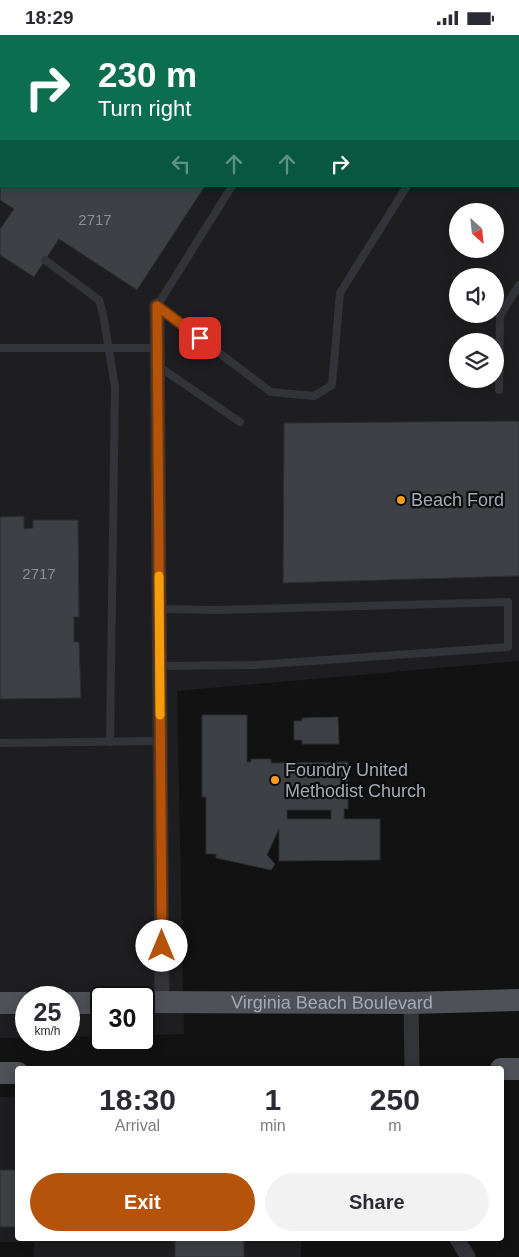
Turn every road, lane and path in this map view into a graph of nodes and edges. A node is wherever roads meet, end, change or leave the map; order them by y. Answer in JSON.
{"nodes":[{"id":1,"x":231,"y":187,"type":"edge"},
{"id":2,"x":406,"y":187,"type":"edge"},
{"id":3,"x":45,"y":260,"type":"dead end"},
{"id":4,"x":519,"y":285,"type":"edge"},
{"id":5,"x":157,"y":306,"type":"junction"},
{"id":6,"x":0,"y":348,"type":"edge"},
{"id":7,"x":110,"y":349,"type":"junction"},
{"id":8,"x":158,"y":349,"type":"junction"},
{"id":9,"x":158,"y":366,"type":"junction"},
{"id":10,"x":499,"y":390,"type":"dead end"},
{"id":11,"x":240,"y":422,"type":"dead end"},
{"id":12,"x":159,"y":609,"type":"junction"},
{"id":13,"x":160,"y":666,"type":"junction"},
{"id":14,"x":160,"y":741,"type":"junction"},
{"id":15,"x":110,"y":742,"type":"junction"},
{"id":16,"x":0,"y":743,"type":"edge"},
{"id":17,"x":153,"y":986,"type":"edge"},
{"id":18,"x":519,"y":1000,"type":"edge"},
{"id":19,"x":155,"y":1002,"type":"edge"},
{"id":20,"x":0,"y":1003,"type":"edge"},
{"id":21,"x":15,"y":1003,"type":"edge"},
{"id":22,"x":411,"y":1003,"type":"junction"},
{"id":23,"x":412,"y":1066,"type":"edge"},
{"id":24,"x":504,"y":1069,"type":"edge"},
{"id":25,"x":519,"y":1069,"type":"edge"},
{"id":26,"x":0,"y":1073,"type":"edge"},
{"id":27,"x":15,"y":1073,"type":"edge"},
{"id":28,"x":458,"y":1241,"type":"edge"},
{"id":29,"x":468,"y":1257,"type":"edge"}],
"edges":[{"from":1,"to":5,"type":"lane"},
{"from":2,"to":5,"type":"lane"},
{"from":3,"to":7,"type":"lane"},
{"from":4,"to":10,"type":"lane"},
{"from":5,"to":8,"type":"street"},
{"from":6,"to":7,"type":"lane"},
{"from":7,"to":8,"type":"lane"},
{"from":7,"to":15,"type":"lane"},
{"from":8,"to":9,"type":"street"},
{"from":9,"to":11,"type":"lane"},
{"from":9,"to":12,"type":"street"},
{"from":12,"to":13,"type":"street"},
{"from":12,"to":13,"type":"lane"},
{"from":13,"to":14,"type":"street"},
{"from":14,"to":15,"type":"lane"},
{"from":14,"to":17,"type":"street"},
{"from":15,"to":16,"type":"lane"},
{"from":18,"to":22,"type":"main road","name":"Virginia Beach Boulevard"},
{"from":19,"to":22,"type":"main road","name":"Virginia Beach Boulevard"},
{"from":20,"to":21,"type":"main road"},
{"from":22,"to":23,"type":"street"},
{"from":24,"to":25,"type":"main road"},
{"from":26,"to":27,"type":"main road"},
{"from":28,"to":29,"type":"street"}]}
